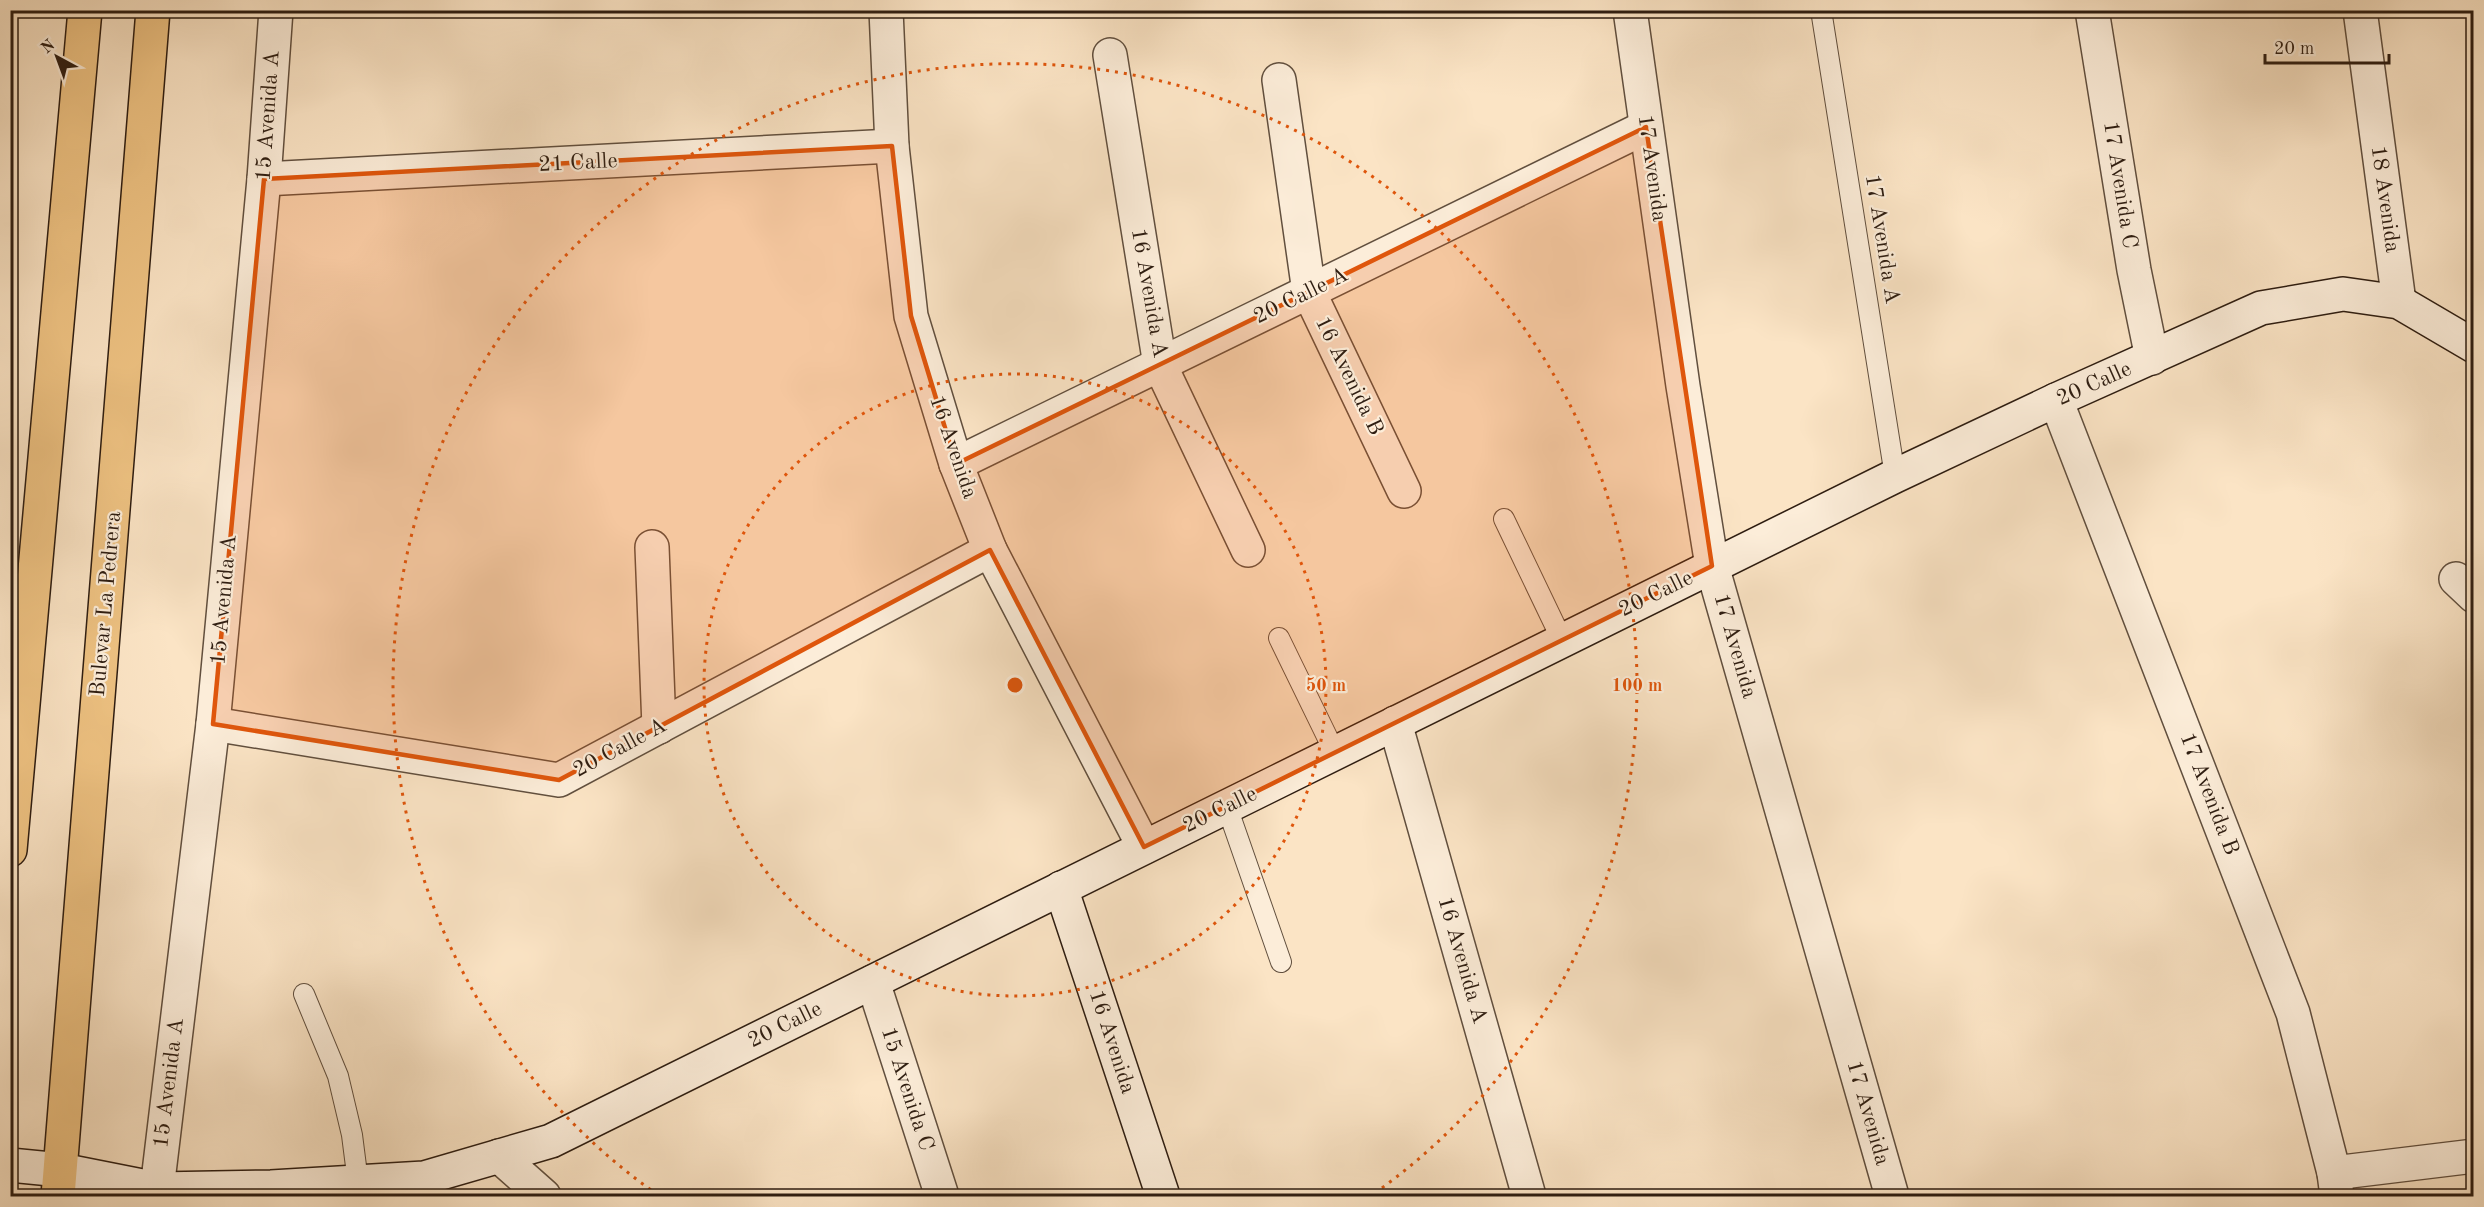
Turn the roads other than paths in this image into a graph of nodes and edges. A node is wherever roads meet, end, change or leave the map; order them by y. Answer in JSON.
{"nodes":[{"id":1,"x":85,"y":10,"type":"edge"},
{"id":2,"x":153,"y":10,"type":"edge"},
{"id":3,"x":276,"y":10,"type":"edge"},
{"id":4,"x":886,"y":10,"type":"edge"},
{"id":5,"x":1630,"y":10,"type":"edge"},
{"id":6,"x":1821,"y":10,"type":"edge"},
{"id":7,"x":2092,"y":10,"type":"edge"},
{"id":8,"x":2360,"y":10,"type":"edge"},
{"id":9,"x":1110,"y":55,"type":"dead end"},
{"id":10,"x":1279,"y":80,"type":"dead end"},
{"id":11,"x":1646,"y":127,"type":"junction"},
{"id":12,"x":892,"y":146,"type":"junction"},
{"id":13,"x":264,"y":179,"type":"junction"},
{"id":14,"x":1309,"y":292,"type":"junction"},
{"id":15,"x":2399,"y":302,"type":"junction"},
{"id":16,"x":2474,"y":346,"type":"edge"},
{"id":17,"x":2152,"y":358,"type":"junction"},
{"id":18,"x":1160,"y":365,"type":"junction"},
{"id":19,"x":2056,"y":400,"type":"junction"},
{"id":20,"x":956,"y":464,"type":"junction"},
{"id":21,"x":1895,"y":476,"type":"junction"},
{"id":22,"x":1404,"y":491,"type":"dead end"},
{"id":23,"x":1504,"y":519,"type":"dead end"},
{"id":24,"x":652,"y":547,"type":"dead end"},
{"id":25,"x":990,"y":550,"type":"junction"},
{"id":26,"x":1248,"y":550,"type":"dead end"},
{"id":27,"x":1712,"y":566,"type":"junction"},
{"id":28,"x":1279,"y":639,"type":"dead end"},
{"id":29,"x":1562,"y":640,"type":"junction"},
{"id":30,"x":1395,"y":723,"type":"junction"},
{"id":31,"x":213,"y":724,"type":"junction"},
{"id":32,"x":659,"y":727,"type":"junction"},
{"id":33,"x":1335,"y":753,"type":"junction"},
{"id":34,"x":1227,"y":807,"type":"junction"},
{"id":35,"x":1144,"y":847,"type":"junction"},
{"id":36,"x":10,"y":850,"type":"edge"},
{"id":37,"x":1061,"y":888,"type":"junction"},
{"id":38,"x":1281,"y":962,"type":"dead end"},
{"id":39,"x":873,"y":982,"type":"junction"},
{"id":40,"x":304,"y":994,"type":"dead end"},
{"id":41,"x":499,"y":1156,"type":"junction"},
{"id":42,"x":2474,"y":1156,"type":"edge"},
{"id":43,"x":10,"y":1165,"type":"edge"},
{"id":44,"x":358,"y":1182,"type":"junction"},
{"id":45,"x":59,"y":1183,"type":"edge"},
{"id":46,"x":2336,"y":1185,"type":"edge"},
{"id":47,"x":157,"y":1189,"type":"junction"},
{"id":48,"x":272,"y":1192,"type":"edge"},
{"id":49,"x":544,"y":1197,"type":"edge"},
{"id":50,"x":942,"y":1197,"type":"edge"},
{"id":51,"x":1163,"y":1197,"type":"edge"},
{"id":52,"x":1529,"y":1197,"type":"edge"},
{"id":53,"x":1892,"y":1197,"type":"edge"}],
"edges":[{"from":1,"to":36,"type":"main road"},
{"from":2,"to":45,"type":"main road","name":"Bulevar La Pedrera"},
{"from":3,"to":13,"type":"street","name":"15 Avenida A"},
{"from":4,"to":12,"type":"street","name":"16 Avenida"},
{"from":5,"to":11,"type":"street","name":"17 Avenida"},
{"from":6,"to":21,"type":"lane","name":"17 Avenida A"},
{"from":7,"to":17,"type":"street","name":"17 Avenida C"},
{"from":8,"to":15,"type":"street","name":"18 Avenida"},
{"from":9,"to":18,"type":"street","name":"16 Avenida A"},
{"from":10,"to":14,"type":"street","name":"16 Avenida B"},
{"from":11,"to":14,"type":"street","name":"20 Calle A"},
{"from":11,"to":27,"type":"street","name":"17 Avenida"},
{"from":12,"to":13,"type":"street","name":"21 Calle"},
{"from":12,"to":20,"type":"street","name":"16 Avenida"},
{"from":13,"to":31,"type":"street","name":"15 Avenida A"},
{"from":14,"to":18,"type":"street","name":"20 Calle A"},
{"from":14,"to":22,"type":"street","name":"16 Avenida B"},
{"from":15,"to":16,"type":"street"},
{"from":15,"to":17,"type":"street","name":"20 Calle"},
{"from":17,"to":19,"type":"street","name":"20 Calle"},
{"from":18,"to":20,"type":"street","name":"20 Calle A"},
{"from":18,"to":26,"type":"street","name":"16 Avenida A"},
{"from":19,"to":21,"type":"street","name":"20 Calle"},
{"from":19,"to":46,"type":"street","name":"17 Avenida B"},
{"from":20,"to":25,"type":"street","name":"16 Avenida"},
{"from":21,"to":27,"type":"street","name":"20 Calle"},
{"from":23,"to":29,"type":"lane"},
{"from":24,"to":32,"type":"street"},
{"from":25,"to":32,"type":"street","name":"20 Calle A"},
{"from":25,"to":35,"type":"street","name":"16 Avenida"},
{"from":27,"to":29,"type":"street","name":"20 Calle"},
{"from":27,"to":53,"type":"street","name":"17 Avenida"},
{"from":28,"to":33,"type":"lane"},
{"from":29,"to":30,"type":"street","name":"20 Calle"},
{"from":30,"to":33,"type":"street","name":"20 Calle"},
{"from":30,"to":52,"type":"street","name":"16 Avenida A"},
{"from":31,"to":32,"type":"street","name":"20 Calle A"},
{"from":31,"to":47,"type":"street","name":"15 Avenida A"},
{"from":33,"to":34,"type":"street","name":"20 Calle"},
{"from":34,"to":35,"type":"street","name":"20 Calle"},
{"from":34,"to":38,"type":"lane"},
{"from":35,"to":37,"type":"street","name":"20 Calle"},
{"from":37,"to":39,"type":"street","name":"20 Calle"},
{"from":37,"to":51,"type":"street","name":"16 Avenida"},
{"from":39,"to":41,"type":"street","name":"20 Calle"},
{"from":39,"to":50,"type":"street","name":"15 Avenida C"},
{"from":40,"to":44,"type":"lane"},
{"from":41,"to":44,"type":"street","name":"20 Calle"},
{"from":41,"to":49,"type":"street"},
{"from":42,"to":46,"type":"street"},
{"from":43,"to":45,"type":"street","name":"20 Calle"},
{"from":44,"to":48,"type":"street","name":"20 Calle"},
{"from":45,"to":47,"type":"street","name":"20 Calle"},
{"from":47,"to":48,"type":"street","name":"20 Calle"}]}
